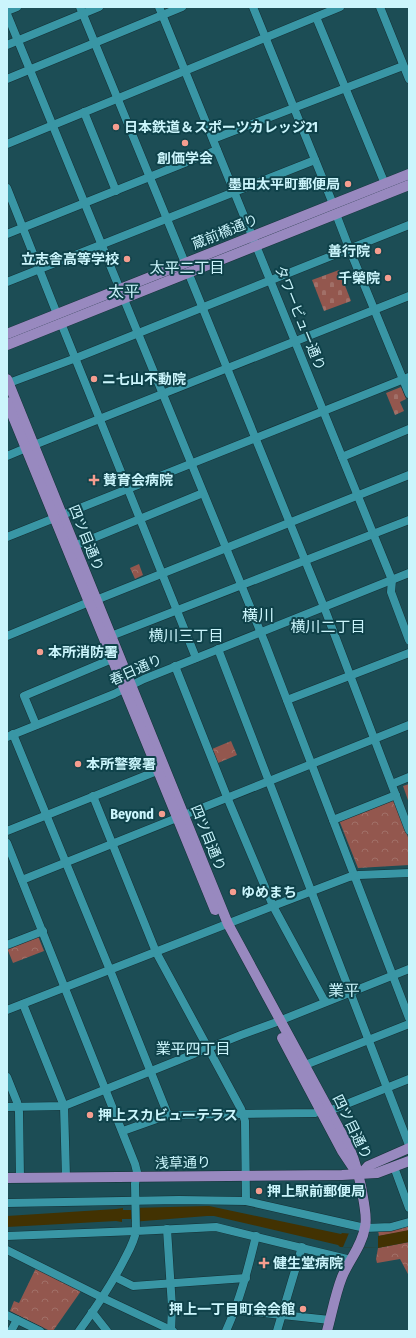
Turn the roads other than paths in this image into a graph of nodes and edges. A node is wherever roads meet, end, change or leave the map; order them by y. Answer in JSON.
{"nodes":[{"id":1,"x":17,"y":7,"type":"edge"},
{"id":2,"x":99,"y":7,"type":"edge"},
{"id":3,"x":160,"y":7,"type":"edge"},
{"id":4,"x":182,"y":7,"type":"edge"},
{"id":5,"x":253,"y":7,"type":"edge"},
{"id":6,"x":340,"y":7,"type":"edge"},
{"id":7,"x":380,"y":7,"type":"edge"},
{"id":8,"x":82,"y":10,"type":"edge"},
{"id":9,"x":7,"y":13,"type":"edge"},
{"id":10,"x":163,"y":15,"type":"junction"},
{"id":11,"x":316,"y":17,"type":"junction"},
{"id":12,"x":265,"y":38,"type":"junction"},
{"id":13,"x":18,"y":40,"type":"junction"},
{"id":14,"x":95,"y":43,"type":"junction"},
{"id":15,"x":7,"y":45,"type":"edge"},
{"id":16,"x":403,"y":66,"type":"junction"},
{"id":17,"x":30,"y":70,"type":"junction"},
{"id":18,"x":185,"y":71,"type":"junction"},
{"id":19,"x":7,"y":79,"type":"edge"},
{"id":20,"x":409,"y":80,"type":"edge"},
{"id":21,"x":346,"y":88,"type":"junction"},
{"id":22,"x":117,"y":98,"type":"junction"},
{"id":23,"x":294,"y":109,"type":"junction"},
{"id":24,"x":84,"y":112,"type":"junction"},
{"id":25,"x":52,"y":125,"type":"junction"},
{"id":26,"x":213,"y":140,"type":"junction"},
{"id":27,"x":7,"y":144,"type":"edge"},
{"id":28,"x":217,"y":150,"type":"junction"},
{"id":29,"x":314,"y":160,"type":"junction"},
{"id":30,"x":409,"y":174,"type":"edge"},
{"id":31,"x":150,"y":177,"type":"junction"},
{"id":32,"x":385,"y":184,"type":"junction"},
{"id":33,"x":409,"y":185,"type":"edge"},
{"id":34,"x":7,"y":188,"type":"edge"},
{"id":35,"x":116,"y":190,"type":"junction"},
{"id":36,"x":234,"y":192,"type":"junction"},
{"id":37,"x":84,"y":203,"type":"junction"},
{"id":38,"x":335,"y":209,"type":"junction"},
{"id":39,"x":166,"y":219,"type":"junction"},
{"id":40,"x":409,"y":225,"type":"edge"},
{"id":41,"x":23,"y":227,"type":"junction"},
{"id":42,"x":7,"y":234,"type":"edge"},
{"id":43,"x":254,"y":240,"type":"junction"},
{"id":44,"x":102,"y":244,"type":"junction"},
{"id":45,"x":350,"y":249,"type":"junction"},
{"id":46,"x":186,"y":267,"type":"junction"},
{"id":47,"x":40,"y":269,"type":"junction"},
{"id":48,"x":270,"y":281,"type":"junction"},
{"id":49,"x":7,"y":282,"type":"edge"},
{"id":50,"x":122,"y":293,"type":"junction"},
{"id":51,"x":409,"y":296,"type":"edge"},
{"id":52,"x":203,"y":307,"type":"junction"},
{"id":53,"x":375,"y":309,"type":"junction"},
{"id":54,"x":59,"y":318,"type":"junction"},
{"id":55,"x":7,"y":334,"type":"edge"},
{"id":56,"x":138,"y":334,"type":"junction"},
{"id":57,"x":295,"y":341,"type":"junction"},
{"id":58,"x":7,"y":345,"type":"edge"},
{"id":59,"x":76,"y":358,"type":"junction"},
{"id":60,"x":227,"y":368,"type":"junction"},
{"id":61,"x":406,"y":378,"type":"edge"},
{"id":62,"x":8,"y":381,"type":"edge"},
{"id":63,"x":163,"y":394,"type":"junction"},
{"id":64,"x":409,"y":394,"type":"edge"},
{"id":65,"x":7,"y":402,"type":"edge"},
{"id":66,"x":324,"y":411,"type":"junction"},
{"id":67,"x":100,"y":419,"type":"junction"},
{"id":68,"x":409,"y":430,"type":"edge"},
{"id":69,"x":256,"y":439,"type":"junction"},
{"id":70,"x":30,"y":447,"type":"junction"},
{"id":71,"x":7,"y":456,"type":"edge"},
{"id":72,"x":342,"y":457,"type":"junction"},
{"id":73,"x":192,"y":464,"type":"junction"},
{"id":74,"x":409,"y":475,"type":"edge"},
{"id":75,"x":128,"y":488,"type":"junction"},
{"id":76,"x":204,"y":493,"type":"junction"},
{"id":77,"x":358,"y":496,"type":"junction"},
{"id":78,"x":58,"y":517,"type":"junction"},
{"id":79,"x":141,"y":519,"type":"junction"},
{"id":80,"x":409,"y":520,"type":"edge"},
{"id":81,"x":290,"y":522,"type":"junction"},
{"id":82,"x":373,"y":534,"type":"junction"},
{"id":83,"x":7,"y":537,"type":"edge"},
{"id":84,"x":74,"y":546,"type":"junction"},
{"id":85,"x":226,"y":548,"type":"junction"},
{"id":86,"x":305,"y":561,"type":"junction"},
{"id":87,"x":162,"y":573,"type":"junction"},
{"id":88,"x":409,"y":573,"type":"edge"},
{"id":89,"x":392,"y":580,"type":"junction"},
{"id":90,"x":241,"y":586,"type":"junction"},
{"id":91,"x":92,"y":601,"type":"junction"},
{"id":92,"x":324,"y":607,"type":"junction"},
{"id":93,"x":177,"y":610,"type":"junction"},
{"id":94,"x":260,"y":632,"type":"junction"},
{"id":95,"x":8,"y":634,"type":"edge"},
{"id":96,"x":111,"y":636,"type":"junction"},
{"id":97,"x":409,"y":640,"type":"edge"},
{"id":98,"x":218,"y":649,"type":"junction"},
{"id":99,"x":409,"y":653,"type":"edge"},
{"id":100,"x":196,"y":658,"type":"junction"},
{"id":101,"x":112,"y":660,"type":"junction"},
{"id":102,"x":175,"y":666,"type":"junction"},
{"id":103,"x":350,"y":676,"type":"junction"},
{"id":104,"x":127,"y":687,"type":"junction"},
{"id":105,"x":287,"y":700,"type":"junction"},
{"id":106,"x":36,"y":725,"type":"junction"},
{"id":107,"x":409,"y":725,"type":"edge"},
{"id":108,"x":10,"y":735,"type":"edge"},
{"id":109,"x":374,"y":739,"type":"junction"},
{"id":110,"x":312,"y":764,"type":"junction"},
{"id":111,"x":157,"y":771,"type":"junction"},
{"id":112,"x":409,"y":777,"type":"edge"},
{"id":113,"x":269,"y":781,"type":"junction"},
{"id":114,"x":392,"y":784,"type":"junction"},
{"id":115,"x":396,"y":795,"type":"junction"},
{"id":116,"x":93,"y":796,"type":"junction"},
{"id":117,"x":227,"y":798,"type":"junction"},
{"id":118,"x":47,"y":815,"type":"junction"},
{"id":119,"x":180,"y":816,"type":"junction"},
{"id":120,"x":333,"y":820,"type":"junction"},
{"id":121,"x":409,"y":830,"type":"edge"},
{"id":122,"x":7,"y":831,"type":"edge"},
{"id":123,"x":7,"y":843,"type":"edge"},
{"id":124,"x":113,"y":844,"type":"junction"},
{"id":125,"x":67,"y":862,"type":"junction"},
{"id":126,"x":409,"y":872,"type":"edge"},
{"id":127,"x":355,"y":876,"type":"junction"},
{"id":128,"x":22,"y":880,"type":"junction"},
{"id":129,"x":311,"y":891,"type":"junction"},
{"id":130,"x":273,"y":906,"type":"junction"},
{"id":131,"x":224,"y":925,"type":"junction"},
{"id":132,"x":43,"y":931,"type":"junction"},
{"id":133,"x":7,"y":945,"type":"edge"},
{"id":134,"x":156,"y":952,"type":"junction"},
{"id":135,"x":409,"y":969,"type":"edge"},
{"id":136,"x":110,"y":970,"type":"junction"},
{"id":137,"x":393,"y":975,"type":"junction"},
{"id":138,"x":65,"y":987,"type":"junction"},
{"id":139,"x":350,"y":992,"type":"junction"},
{"id":140,"x":325,"y":1002,"type":"junction"},
{"id":141,"x":23,"y":1004,"type":"junction"},
{"id":142,"x":7,"y":1010,"type":"edge"},
{"id":143,"x":409,"y":1018,"type":"edge"},
{"id":144,"x":277,"y":1022,"type":"junction"},
{"id":145,"x":409,"y":1024,"type":"edge"},
{"id":146,"x":368,"y":1041,"type":"junction"},
{"id":147,"x":209,"y":1049,"type":"junction"},
{"id":148,"x":305,"y":1065,"type":"junction"},
{"id":149,"x":151,"y":1072,"type":"junction"},
{"id":150,"x":7,"y":1077,"type":"edge"},
{"id":151,"x":409,"y":1079,"type":"edge"},
{"id":152,"x":386,"y":1088,"type":"junction"},
{"id":153,"x":106,"y":1089,"type":"junction"},
{"id":154,"x":64,"y":1106,"type":"junction"},
{"id":155,"x":7,"y":1107,"type":"edge"},
{"id":156,"x":18,"y":1107,"type":"junction"},
{"id":157,"x":325,"y":1111,"type":"junction"},
{"id":158,"x":243,"y":1114,"type":"junction"},
{"id":159,"x":168,"y":1115,"type":"junction"},
{"id":160,"x":123,"y":1131,"type":"junction"},
{"id":161,"x":409,"y":1147,"type":"edge"},
{"id":162,"x":409,"y":1161,"type":"edge"},
{"id":163,"x":394,"y":1167,"type":"junction"},
{"id":164,"x":360,"y":1175,"type":"junction"},
{"id":165,"x":247,"y":1176,"type":"junction"},
{"id":166,"x":66,"y":1177,"type":"junction"},
{"id":167,"x":137,"y":1177,"type":"junction"},
{"id":168,"x":7,"y":1178,"type":"edge"},
{"id":169,"x":20,"y":1178,"type":"junction"},
{"id":170,"x":246,"y":1202,"type":"junction"},
{"id":171,"x":7,"y":1203,"type":"edge"},
{"id":172,"x":135,"y":1203,"type":"junction"},
{"id":173,"x":409,"y":1208,"type":"edge"},
{"id":174,"x":409,"y":1222,"type":"edge"},
{"id":175,"x":136,"y":1228,"type":"junction"},
{"id":176,"x":167,"y":1229,"type":"junction"},
{"id":177,"x":365,"y":1230,"type":"junction"},
{"id":178,"x":7,"y":1236,"type":"edge"},
{"id":179,"x":256,"y":1236,"type":"junction"},
{"id":180,"x":302,"y":1247,"type":"junction"},
{"id":181,"x":7,"y":1250,"type":"edge"},
{"id":182,"x":353,"y":1255,"type":"junction"},
{"id":183,"x":115,"y":1277,"type":"junction"},
{"id":184,"x":246,"y":1278,"type":"junction"},
{"id":185,"x":170,"y":1283,"type":"junction"},
{"id":186,"x":102,"y":1298,"type":"junction"},
{"id":187,"x":236,"y":1310,"type":"junction"},
{"id":188,"x":92,"y":1312,"type":"junction"},
{"id":189,"x":281,"y":1314,"type":"junction"},
{"id":190,"x":7,"y":1315,"type":"edge"},
{"id":191,"x":17,"y":1320,"type":"junction"},
{"id":192,"x":330,"y":1320,"type":"junction"},
{"id":193,"x":11,"y":1331,"type":"edge"},
{"id":194,"x":40,"y":1331,"type":"edge"},
{"id":195,"x":79,"y":1331,"type":"edge"},
{"id":196,"x":107,"y":1331,"type":"edge"},
{"id":197,"x":172,"y":1331,"type":"edge"},
{"id":198,"x":226,"y":1331,"type":"edge"},
{"id":199,"x":277,"y":1331,"type":"edge"},
{"id":200,"x":327,"y":1331,"type":"edge"}],
"edges":[{"from":1,"to":9,"type":"street"},
{"from":2,"to":8,"type":"street"},
{"from":3,"to":10,"type":"street","name":"タワービュー通り"},
{"from":4,"to":10,"type":"street"},
{"from":5,"to":12,"type":"street"},
{"from":6,"to":11,"type":"street"},
{"from":7,"to":16,"type":"street"},
{"from":8,"to":13,"type":"street"},
{"from":8,"to":14,"type":"street"},
{"from":9,"to":13,"type":"street"},
{"from":10,"to":14,"type":"street"},
{"from":10,"to":18,"type":"street","name":"タワービュー通り"},
{"from":11,"to":12,"type":"street"},
{"from":11,"to":21,"type":"street"},
{"from":12,"to":18,"type":"street"},
{"from":12,"to":23,"type":"street"},
{"from":13,"to":15,"type":"street"},
{"from":13,"to":17,"type":"street"},
{"from":14,"to":17,"type":"street"},
{"from":14,"to":22,"type":"street"},
{"from":16,"to":20,"type":"street"},
{"from":16,"to":21,"type":"street"},
{"from":17,"to":19,"type":"street"},
{"from":17,"to":25,"type":"street"},
{"from":18,"to":22,"type":"street"},
{"from":18,"to":26,"type":"street","name":"タワービュー通り"},
{"from":21,"to":23,"type":"street"},
{"from":21,"to":32,"type":"street"},
{"from":22,"to":24,"type":"street"},
{"from":22,"to":31,"type":"street"},
{"from":23,"to":26,"type":"street"},
{"from":23,"to":29,"type":"street"},
{"from":24,"to":25,"type":"street"},
{"from":24,"to":35,"type":"street"},
{"from":25,"to":27,"type":"street"},
{"from":25,"to":37,"type":"street"},
{"from":26,"to":28,"type":"street","name":"タワービュー通り"},
{"from":28,"to":31,"type":"street"},
{"from":28,"to":36,"type":"street","name":"タワービュー通り"},
{"from":29,"to":36,"type":"street"},
{"from":29,"to":38,"type":"street"},
{"from":30,"to":32,"type":"main road","name":"蔵前橋通り"},
{"from":31,"to":35,"type":"street"},
{"from":31,"to":39,"type":"street"},
{"from":32,"to":38,"type":"main road","name":"蔵前橋通り"},
{"from":33,"to":38,"type":"main road","name":"蔵前橋通り"},
{"from":34,"to":41,"type":"street"},
{"from":35,"to":37,"type":"street"},
{"from":36,"to":39,"type":"street"},
{"from":36,"to":43,"type":"street","name":"タワービュー通り"},
{"from":37,"to":41,"type":"street"},
{"from":37,"to":44,"type":"street"},
{"from":38,"to":43,"type":"main road","name":"蔵前橋通り"},
{"from":38,"to":45,"type":"street"},
{"from":39,"to":44,"type":"street"},
{"from":39,"to":46,"type":"street"},
{"from":40,"to":45,"type":"street"},
{"from":41,"to":42,"type":"street"},
{"from":41,"to":47,"type":"street"},
{"from":43,"to":46,"type":"main road","name":"蔵前橋通り"},
{"from":43,"to":48,"type":"street","name":"タワービュー通り"},
{"from":44,"to":47,"type":"street"},
{"from":44,"to":50,"type":"street"},
{"from":45,"to":48,"type":"street"},
{"from":45,"to":53,"type":"street"},
{"from":46,"to":50,"type":"main road","name":"蔵前橋通り"},
{"from":46,"to":52,"type":"street"},
{"from":47,"to":49,"type":"street"},
{"from":47,"to":54,"type":"street"},
{"from":48,"to":52,"type":"street"},
{"from":48,"to":57,"type":"street","name":"タワービュー通り"},
{"from":50,"to":54,"type":"main road","name":"蔵前橋通り"},
{"from":50,"to":56,"type":"street"},
{"from":51,"to":53,"type":"street"},
{"from":52,"to":56,"type":"street"},
{"from":52,"to":60,"type":"street"},
{"from":53,"to":57,"type":"street"},
{"from":53,"to":61,"type":"street"},
{"from":54,"to":55,"type":"main road","name":"蔵前橋通り"},
{"from":54,"to":58,"type":"main road","name":"蔵前橋通り"},
{"from":54,"to":59,"type":"street"},
{"from":56,"to":59,"type":"street"},
{"from":56,"to":63,"type":"street"},
{"from":57,"to":60,"type":"street"},
{"from":57,"to":66,"type":"street","name":"タワービュー通り"},
{"from":59,"to":62,"type":"street"},
{"from":59,"to":67,"type":"street"},
{"from":60,"to":63,"type":"street"},
{"from":60,"to":69,"type":"street"},
{"from":61,"to":64,"type":"street"},
{"from":61,"to":66,"type":"street"},
{"from":62,"to":70,"type":"main road","name":"四ツ目通り"},
{"from":63,"to":67,"type":"street"},
{"from":63,"to":73,"type":"street"},
{"from":65,"to":70,"type":"main road","name":"四ツ目通り"},
{"from":66,"to":69,"type":"street"},
{"from":66,"to":72,"type":"street","name":"タワービュー通り"},
{"from":67,"to":70,"type":"street"},
{"from":67,"to":75,"type":"street"},
{"from":68,"to":72,"type":"street"},
{"from":69,"to":73,"type":"street"},
{"from":69,"to":81,"type":"street"},
{"from":70,"to":71,"type":"street"},
{"from":70,"to":78,"type":"main road","name":"四ツ目通り"},
{"from":72,"to":77,"type":"street","name":"タワービュー通り"},
{"from":73,"to":75,"type":"street"},
{"from":73,"to":76,"type":"street"},
{"from":74,"to":77,"type":"street"},
{"from":75,"to":78,"type":"street"},
{"from":75,"to":79,"type":"street"},
{"from":76,"to":79,"type":"street"},
{"from":76,"to":85,"type":"street"},
{"from":77,"to":81,"type":"street"},
{"from":77,"to":82,"type":"street","name":"タワービュー通り"},
{"from":78,"to":83,"type":"street"},
{"from":78,"to":84,"type":"main road","name":"四ツ目通り"},
{"from":78,"to":91,"type":"main road","name":"四ツ目通り"},
{"from":79,"to":84,"type":"street"},
{"from":79,"to":87,"type":"street"},
{"from":80,"to":82,"type":"street"},
{"from":81,"to":85,"type":"street"},
{"from":81,"to":86,"type":"street"},
{"from":82,"to":86,"type":"street"},
{"from":82,"to":89,"type":"street","name":"タワービュー通り"},
{"from":84,"to":91,"type":"main road","name":"四ツ目通り"},
{"from":85,"to":87,"type":"street"},
{"from":85,"to":90,"type":"street"},
{"from":86,"to":90,"type":"street"},
{"from":86,"to":92,"type":"street"},
{"from":87,"to":91,"type":"street"},
{"from":87,"to":93,"type":"street"},
{"from":88,"to":89,"type":"street","name":"春日通り"},
{"from":89,"to":92,"type":"street","name":"春日通り"},
{"from":89,"to":97,"type":"street","name":"タワービュー通り"},
{"from":90,"to":93,"type":"street"},
{"from":90,"to":94,"type":"street"},
{"from":91,"to":95,"type":"street"},
{"from":91,"to":96,"type":"main road","name":"四ツ目通り"},
{"from":91,"to":101,"type":"main road","name":"四ツ目通り"},
{"from":92,"to":94,"type":"street","name":"春日通り"},
{"from":92,"to":103,"type":"street"},
{"from":93,"to":96,"type":"street"},
{"from":93,"to":100,"type":"street"},
{"from":94,"to":98,"type":"street","name":"春日通り"},
{"from":94,"to":105,"type":"street"},
{"from":96,"to":104,"type":"main road","name":"四ツ目通り"},
{"from":98,"to":100,"type":"street","name":"春日通り"},
{"from":98,"to":113,"type":"street"},
{"from":99,"to":103,"type":"street"},
{"from":100,"to":102,"type":"street","name":"春日通り"},
{"from":101,"to":104,"type":"main road","name":"四ツ目通り"},
{"from":101,"to":106,"type":"street"},
{"from":102,"to":104,"type":"street","name":"春日通り"},
{"from":102,"to":117,"type":"street"},
{"from":103,"to":105,"type":"street"},
{"from":103,"to":109,"type":"street"},
{"from":104,"to":106,"type":"street","name":"春日通り"},
{"from":104,"to":111,"type":"main road","name":"四ツ目通り"},
{"from":104,"to":119,"type":"main road","name":"四ツ目通り"},
{"from":105,"to":110,"type":"street"},
{"from":106,"to":108,"type":"street","name":"春日通り"},
{"from":107,"to":109,"type":"street"},
{"from":108,"to":118,"type":"street"},
{"from":109,"to":110,"type":"street"},
{"from":109,"to":114,"type":"street"},
{"from":110,"to":113,"type":"street"},
{"from":110,"to":120,"type":"street"},
{"from":111,"to":116,"type":"street"},
{"from":111,"to":119,"type":"main road","name":"四ツ目通り"},
{"from":112,"to":114,"type":"street"},
{"from":113,"to":117,"type":"street"},
{"from":113,"to":129,"type":"street"},
{"from":114,"to":115,"type":"street"},
{"from":115,"to":120,"type":"street"},
{"from":115,"to":121,"type":"street"},
{"from":116,"to":118,"type":"street"},
{"from":116,"to":124,"type":"street"},
{"from":117,"to":119,"type":"street"},
{"from":117,"to":130,"type":"street"},
{"from":118,"to":122,"type":"street"},
{"from":118,"to":125,"type":"street"},
{"from":119,"to":124,"type":"street"},
{"from":119,"to":131,"type":"main road","name":"四ツ目通り"},
{"from":120,"to":127,"type":"street"},
{"from":123,"to":128,"type":"street"},
{"from":124,"to":125,"type":"street"},
{"from":124,"to":134,"type":"street"},
{"from":125,"to":128,"type":"street"},
{"from":125,"to":136,"type":"street"},
{"from":126,"to":127,"type":"street"},
{"from":127,"to":129,"type":"street"},
{"from":127,"to":137,"type":"street"},
{"from":128,"to":132,"type":"street"},
{"from":129,"to":130,"type":"street"},
{"from":129,"to":139,"type":"street"},
{"from":130,"to":131,"type":"street"},
{"from":130,"to":140,"type":"street"},
{"from":131,"to":134,"type":"street"},
{"from":131,"to":144,"type":"main road","name":"四ツ目通り"},
{"from":132,"to":133,"type":"street"},
{"from":132,"to":138,"type":"street"},
{"from":134,"to":136,"type":"street"},
{"from":134,"to":147,"type":"street"},
{"from":135,"to":137,"type":"street"},
{"from":136,"to":138,"type":"street"},
{"from":136,"to":149,"type":"street"},
{"from":137,"to":139,"type":"street"},
{"from":137,"to":143,"type":"street"},
{"from":138,"to":141,"type":"street"},
{"from":138,"to":153,"type":"street"},
{"from":139,"to":140,"type":"street"},
{"from":139,"to":146,"type":"street"},
{"from":140,"to":144,"type":"street"},
{"from":141,"to":142,"type":"street"},
{"from":141,"to":154,"type":"street"},
{"from":144,"to":147,"type":"street"},
{"from":144,"to":148,"type":"main road","name":"四ツ目通り"},
{"from":144,"to":157,"type":"main road","name":"四ツ目通り"},
{"from":145,"to":146,"type":"street"},
{"from":146,"to":148,"type":"street"},
{"from":146,"to":152,"type":"street"},
{"from":147,"to":149,"type":"street"},
{"from":147,"to":158,"type":"street"},
{"from":148,"to":157,"type":"main road","name":"四ツ目通り"},
{"from":149,"to":153,"type":"street"},
{"from":149,"to":159,"type":"street"},
{"from":150,"to":156,"type":"street"},
{"from":151,"to":152,"type":"street"},
{"from":152,"to":157,"type":"street"},
{"from":152,"to":161,"type":"street"},
{"from":153,"to":154,"type":"street"},
{"from":153,"to":160,"type":"street"},
{"from":154,"to":156,"type":"street"},
{"from":154,"to":166,"type":"street"},
{"from":155,"to":156,"type":"street"},
{"from":156,"to":169,"type":"street"},
{"from":157,"to":158,"type":"street"},
{"from":157,"to":164,"type":"main road","name":"四ツ目通り"},
{"from":158,"to":159,"type":"street"},
{"from":158,"to":165,"type":"street"},
{"from":159,"to":160,"type":"street"},
{"from":160,"to":167,"type":"street"},
{"from":161,"to":164,"type":"main road"},
{"from":162,"to":163,"type":"main road","name":"浅草通り"},
{"from":163,"to":164,"type":"main road","name":"浅草通り"},
{"from":163,"to":173,"type":"street"},
{"from":164,"to":165,"type":"main road","name":"浅草通り"},
{"from":164,"to":177,"type":"main road"},
{"from":165,"to":167,"type":"main road","name":"浅草通り"},
{"from":165,"to":170,"type":"street"},
{"from":166,"to":167,"type":"main road","name":"浅草通り"},
{"from":166,"to":169,"type":"main road","name":"浅草通り"},
{"from":167,"to":172,"type":"street"},
{"from":168,"to":169,"type":"main road","name":"浅草通り"},
{"from":170,"to":172,"type":"street"},
{"from":170,"to":177,"type":"street"},
{"from":171,"to":172,"type":"street"},
{"from":172,"to":175,"type":"street"},
{"from":174,"to":177,"type":"street"},
{"from":175,"to":176,"type":"street"},
{"from":175,"to":178,"type":"street"},
{"from":175,"to":183,"type":"street"},
{"from":176,"to":179,"type":"street"},
{"from":176,"to":185,"type":"street"},
{"from":177,"to":182,"type":"main road"},
{"from":179,"to":180,"type":"street"},
{"from":179,"to":184,"type":"street"},
{"from":180,"to":182,"type":"street"},
{"from":180,"to":189,"type":"street"},
{"from":181,"to":186,"type":"street"},
{"from":182,"to":192,"type":"main road"},
{"from":183,"to":185,"type":"street"},
{"from":183,"to":186,"type":"street"},
{"from":184,"to":185,"type":"street"},
{"from":184,"to":187,"type":"street"},
{"from":185,"to":197,"type":"street"},
{"from":186,"to":188,"type":"street"},
{"from":186,"to":197,"type":"street"},
{"from":187,"to":189,"type":"street"},
{"from":187,"to":198,"type":"street"},
{"from":188,"to":195,"type":"street"},
{"from":188,"to":196,"type":"street"},
{"from":189,"to":192,"type":"street"},
{"from":189,"to":199,"type":"street"},
{"from":190,"to":191,"type":"street"},
{"from":191,"to":193,"type":"street"},
{"from":191,"to":194,"type":"street"},
{"from":192,"to":200,"type":"main road"}]}
